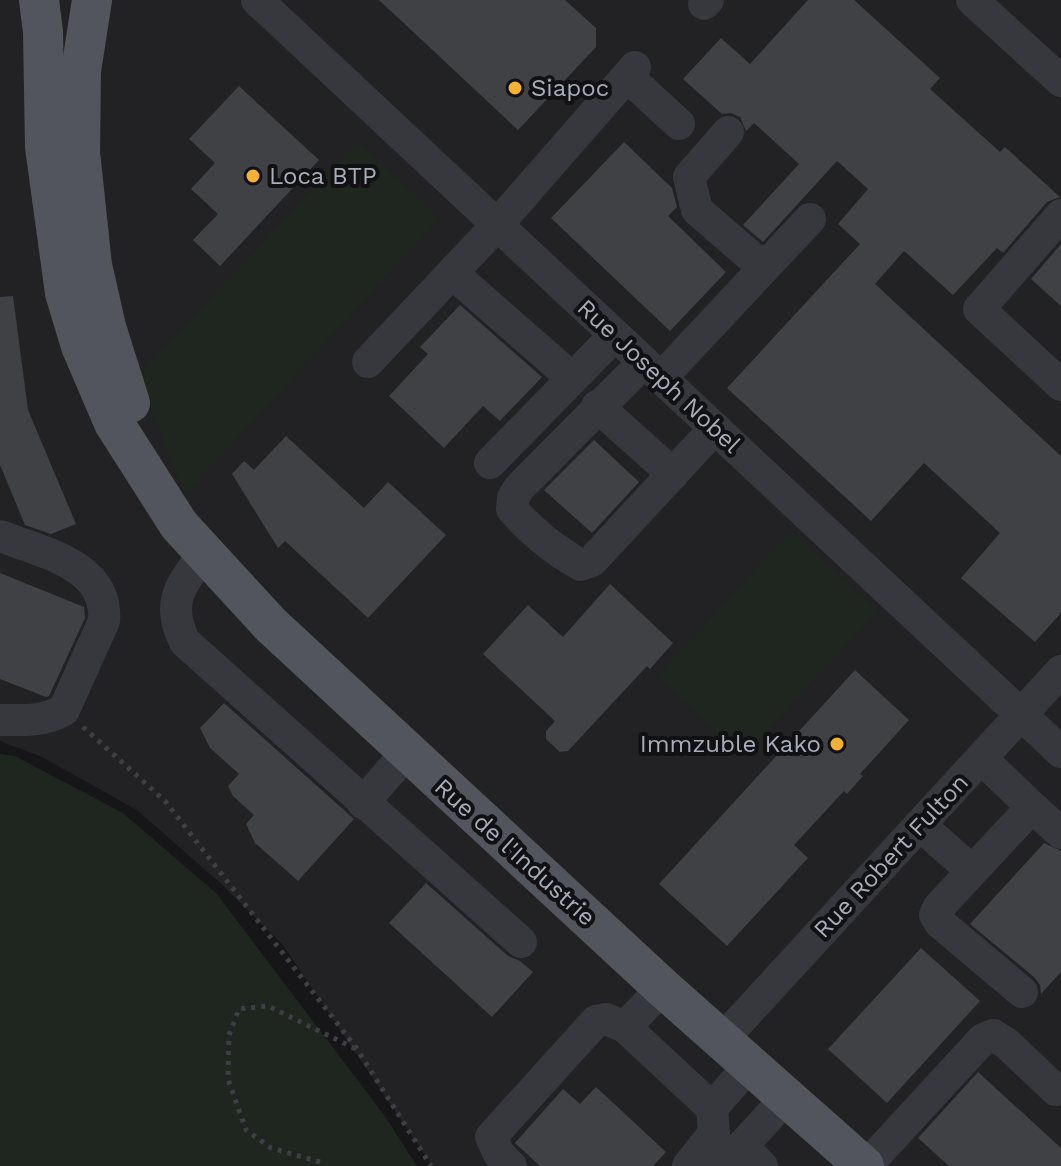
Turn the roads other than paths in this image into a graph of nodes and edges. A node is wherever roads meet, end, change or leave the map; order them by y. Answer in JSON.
{"nodes":[{"id":1,"x":39,"y":0,"type":"edge"},
{"id":2,"x":92,"y":0,"type":"edge"},
{"id":3,"x":257,"y":0,"type":"edge"},
{"id":4,"x":972,"y":0,"type":"edge"},
{"id":5,"x":1061,"y":81,"type":"edge"},
{"id":6,"x":679,"y":124,"type":"dead end"},
{"id":7,"x":728,"y":132,"type":"dead end"},
{"id":8,"x":1061,"y":215,"type":"edge"},
{"id":9,"x":810,"y":219,"type":"dead end"},
{"id":10,"x":497,"y":225,"type":"junction"},
{"id":11,"x":764,"y":268,"type":"junction"},
{"id":12,"x":452,"y":273,"type":"junction"},
{"id":13,"x":615,"y":335,"type":"junction"},
{"id":14,"x":368,"y":362,"type":"dead end"},
{"id":15,"x":652,"y":370,"type":"junction"},
{"id":16,"x":572,"y":378,"type":"junction"},
{"id":17,"x":1061,"y":385,"type":"edge"},
{"id":18,"x":597,"y":406,"type":"junction"},
{"id":19,"x":715,"y":428,"type":"junction"},
{"id":20,"x":490,"y":463,"type":"dead end"},
{"id":21,"x":673,"y":474,"type":"junction"},
{"id":22,"x":179,"y":525,"type":"junction"},
{"id":23,"x":0,"y":536,"type":"edge"},
{"id":24,"x":204,"y":555,"type":"junction"},
{"id":25,"x":1061,"y":671,"type":"edge"},
{"id":26,"x":1021,"y":714,"type":"junction"},
{"id":27,"x":0,"y":720,"type":"edge"},
{"id":28,"x":407,"y":752,"type":"junction"},
{"id":29,"x":1061,"y":752,"type":"edge"},
{"id":30,"x":981,"y":758,"type":"junction"},
{"id":31,"x":363,"y":803,"type":"junction"},
{"id":32,"x":1032,"y":807,"type":"junction"},
{"id":33,"x":920,"y":825,"type":"junction"},
{"id":34,"x":1061,"y":833,"type":"edge"},
{"id":35,"x":972,"y":871,"type":"junction"},
{"id":36,"x":521,"y":942,"type":"dead end"},
{"id":37,"x":663,"y":988,"type":"junction"},
{"id":38,"x":1022,"y":992,"type":"dead end"},
{"id":39,"x":625,"y":1027,"type":"junction"},
{"id":40,"x":736,"y":1052,"type":"junction"},
{"id":41,"x":1056,"y":1090,"type":"dead end"},
{"id":42,"x":787,"y":1097,"type":"junction"},
{"id":43,"x":712,"y":1108,"type":"junction"},
{"id":44,"x":752,"y":1156,"type":"edge"},
{"id":45,"x":511,"y":1166,"type":"edge"},
{"id":46,"x":688,"y":1166,"type":"edge"},
{"id":47,"x":717,"y":1166,"type":"edge"},
{"id":48,"x":865,"y":1166,"type":"edge"}],
"edges":[{"from":1,"to":22,"type":"main road","name":"Rue de l'Industrie"},
{"from":2,"to":22,"type":"main road","name":"Rue de l'Industrie"},
{"from":3,"to":10,"type":"street","name":"Rue Joseph Nobel"},
{"from":4,"to":5,"type":"street"},
{"from":6,"to":10,"type":"street"},
{"from":7,"to":11,"type":"street"},
{"from":8,"to":17,"type":"street"},
{"from":9,"to":11,"type":"street"},
{"from":10,"to":12,"type":"street"},
{"from":10,"to":13,"type":"street","name":"Rue Joseph Nobel"},
{"from":11,"to":15,"type":"street"},
{"from":12,"to":14,"type":"street"},
{"from":12,"to":16,"type":"street"},
{"from":13,"to":15,"type":"street","name":"Rue Joseph Nobel"},
{"from":13,"to":16,"type":"street"},
{"from":15,"to":18,"type":"street"},
{"from":15,"to":19,"type":"street","name":"Rue Joseph Nobel"},
{"from":16,"to":20,"type":"street"},
{"from":18,"to":21,"type":"street"},
{"from":18,"to":21,"type":"street"},
{"from":19,"to":21,"type":"street"},
{"from":19,"to":26,"type":"street","name":"Rue Joseph Nobel"},
{"from":22,"to":24,"type":"main road","name":"Rue de l'Industrie"},
{"from":23,"to":27,"type":"street"},
{"from":24,"to":28,"type":"main road","name":"Rue de l'Industrie"},
{"from":24,"to":31,"type":"street"},
{"from":25,"to":26,"type":"street","name":"Rue Robert Fulton"},
{"from":26,"to":29,"type":"street","name":"Rue Joseph Nobel"},
{"from":26,"to":30,"type":"street","name":"Rue Robert Fulton"},
{"from":28,"to":31,"type":"street"},
{"from":28,"to":37,"type":"main road","name":"Rue de l'Industrie"},
{"from":30,"to":32,"type":"street"},
{"from":30,"to":33,"type":"street","name":"Rue Robert Fulton"},
{"from":31,"to":36,"type":"street"},
{"from":32,"to":34,"type":"street"},
{"from":32,"to":35,"type":"street"},
{"from":33,"to":35,"type":"street"},
{"from":33,"to":40,"type":"street","name":"Rue Robert Fulton"},
{"from":35,"to":38,"type":"street"},
{"from":37,"to":39,"type":"street"},
{"from":37,"to":40,"type":"main road","name":"Rue de l'Industrie"},
{"from":39,"to":43,"type":"street"},
{"from":39,"to":45,"type":"street"},
{"from":40,"to":42,"type":"main road","name":"Rue de l'Industrie"},
{"from":40,"to":43,"type":"street","name":"Rue Robert Fulton"},
{"from":41,"to":48,"type":"street"},
{"from":42,"to":44,"type":"street"},
{"from":42,"to":48,"type":"main road","name":"Rue de l'Industrie"},
{"from":43,"to":46,"type":"street"},
{"from":44,"to":47,"type":"street"}]}
